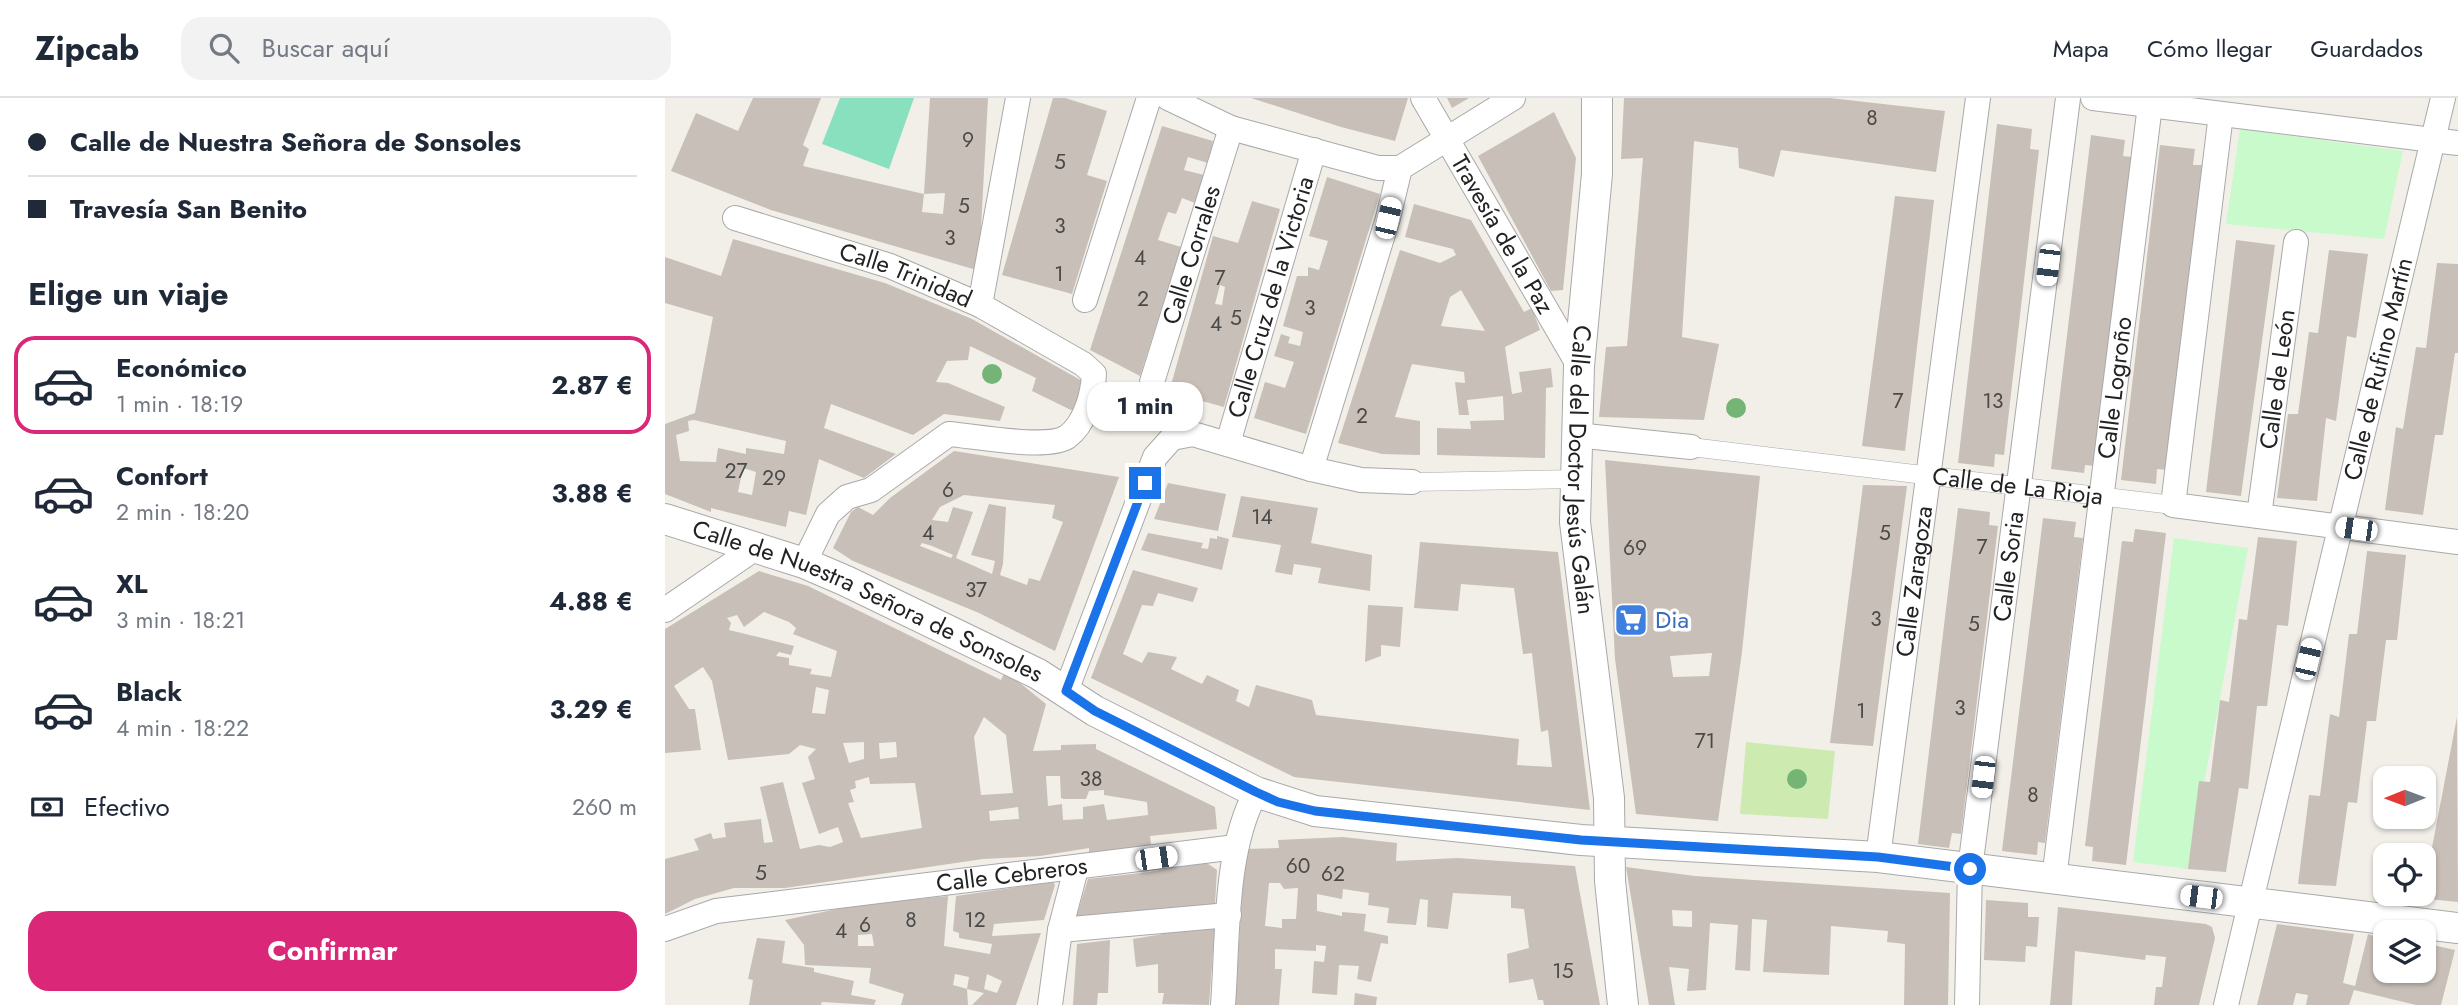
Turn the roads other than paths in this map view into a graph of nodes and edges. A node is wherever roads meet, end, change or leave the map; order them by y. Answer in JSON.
{"nodes":[{"id":1,"x":1018,"y":98,"type":"edge"},
{"id":2,"x":1149,"y":98,"type":"edge"},
{"id":3,"x":1168,"y":98,"type":"edge"},
{"id":4,"x":1423,"y":98,"type":"edge"},
{"id":5,"x":1513,"y":98,"type":"edge"},
{"id":6,"x":1597,"y":98,"type":"edge"},
{"id":7,"x":1978,"y":98,"type":"edge"},
{"id":8,"x":2068,"y":98,"type":"edge"},
{"id":9,"x":2093,"y":98,"type":"edge"},
{"id":10,"x":2443,"y":98,"type":"edge"},
{"id":11,"x":2150,"y":105,"type":"junction"},
{"id":12,"x":2221,"y":114,"type":"junction"},
{"id":13,"x":1231,"y":128,"type":"junction"},
{"id":14,"x":2433,"y":139,"type":"junction"},
{"id":15,"x":1444,"y":140,"type":"junction"},
{"id":16,"x":2458,"y":143,"type":"edge"},
{"id":17,"x":1314,"y":149,"type":"junction"},
{"id":18,"x":1400,"y":168,"type":"junction"},
{"id":19,"x":735,"y":218,"type":"dead end"},
{"id":20,"x":2296,"y":242,"type":"dead end"},
{"id":21,"x":1085,"y":300,"type":"dead end"},
{"id":22,"x":980,"y":306,"type":"junction"},
{"id":23,"x":1579,"y":366,"type":"junction"},
{"id":24,"x":1152,"y":382,"type":"dead end"},
{"id":25,"x":1576,"y":435,"type":"junction"},
{"id":26,"x":1228,"y":443,"type":"junction"},
{"id":27,"x":1691,"y":447,"type":"joint"},
{"id":28,"x":1311,"y":469,"type":"junction"},
{"id":29,"x":1930,"y":474,"type":"junction"},
{"id":30,"x":1575,"y":479,"type":"junction"},
{"id":31,"x":1412,"y":482,"type":"joint"},
{"id":32,"x":2021,"y":484,"type":"junction"},
{"id":33,"x":2104,"y":495,"type":"junction"},
{"id":34,"x":2173,"y":505,"type":"junction"},
{"id":35,"x":2259,"y":516,"type":"junction"},
{"id":36,"x":665,"y":519,"type":"edge"},
{"id":37,"x":2339,"y":527,"type":"junction"},
{"id":38,"x":2458,"y":542,"type":"edge"},
{"id":39,"x":757,"y":547,"type":"junction"},
{"id":40,"x":804,"y":563,"type":"junction"},
{"id":41,"x":665,"y":610,"type":"edge"},
{"id":42,"x":1066,"y":691,"type":"junction"},
{"id":43,"x":1256,"y":792,"type":"junction"},
{"id":44,"x":1611,"y":842,"type":"junction"},
{"id":45,"x":1236,"y":847,"type":"junction"},
{"id":46,"x":1878,"y":857,"type":"junction"},
{"id":47,"x":1076,"y":869,"type":"junction"},
{"id":48,"x":1970,"y":869,"type":"junction"},
{"id":49,"x":2054,"y":878,"type":"junction"},
{"id":50,"x":2252,"y":903,"type":"junction"},
{"id":51,"x":1229,"y":915,"type":"junction"},
{"id":52,"x":2458,"y":928,"type":"edge"},
{"id":53,"x":665,"y":929,"type":"edge"},
{"id":54,"x":1060,"y":930,"type":"junction"},
{"id":55,"x":1050,"y":1005,"type":"edge"},
{"id":56,"x":1223,"y":1005,"type":"edge"},
{"id":57,"x":1623,"y":1005,"type":"edge"},
{"id":58,"x":1967,"y":1005,"type":"edge"},
{"id":59,"x":2226,"y":1005,"type":"edge"}],
"edges":[{"from":1,"to":22,"type":"street"},
{"from":2,"to":21,"type":"street"},
{"from":3,"to":13,"type":"street"},
{"from":4,"to":15,"type":"street","name":"Travesía de la Paz"},
{"from":5,"to":15,"type":"street","name":"Travesía de la Paz"},
{"from":6,"to":23,"type":"street","name":"Calle del Doctor Jesús Galán"},
{"from":7,"to":29,"type":"street","name":"Calle Zaragoza"},
{"from":8,"to":32,"type":"street","name":"Calle Soria"},
{"from":9,"to":11,"type":"street"},
{"from":10,"to":14,"type":"street","name":"Calle de Rufino Martín"},
{"from":11,"to":12,"type":"street"},
{"from":11,"to":33,"type":"street","name":"Calle Logroño"},
{"from":12,"to":14,"type":"street"},
{"from":12,"to":34,"type":"street"},
{"from":13,"to":17,"type":"street"},
{"from":13,"to":24,"type":"street","name":"Calle Corrales"},
{"from":14,"to":16,"type":"street"},
{"from":14,"to":37,"type":"street","name":"Calle de Rufino Martín"},
{"from":15,"to":18,"type":"street"},
{"from":15,"to":23,"type":"street","name":"Travesía de la Paz"},
{"from":17,"to":18,"type":"street"},
{"from":17,"to":26,"type":"street","name":"Calle Cruz de la Victoria"},
{"from":18,"to":28,"type":"street"},
{"from":19,"to":22,"type":"street","name":"Calle Trinidad"},
{"from":20,"to":35,"type":"street","name":"Calle de León"},
{"from":22,"to":40,"type":"street","name":"Calle Trinidad"},
{"from":23,"to":25,"type":"street","name":"Calle del Doctor Jesús Galán"},
{"from":25,"to":27,"type":"street","name":"Calle de La Rioja"},
{"from":25,"to":30,"type":"street","name":"Calle del Doctor Jesús Galán"},
{"from":26,"to":28,"type":"street"},
{"from":26,"to":42,"type":"street"},
{"from":27,"to":29,"type":"street","name":"Calle de La Rioja"},
{"from":28,"to":31,"type":"street"},
{"from":29,"to":32,"type":"street","name":"Calle de La Rioja"},
{"from":29,"to":46,"type":"street","name":"Calle Zaragoza"},
{"from":30,"to":31,"type":"street"},
{"from":30,"to":44,"type":"street","name":"Calle del Doctor Jesús Galán"},
{"from":32,"to":33,"type":"street","name":"Calle de La Rioja"},
{"from":32,"to":48,"type":"street","name":"Calle Soria"},
{"from":33,"to":34,"type":"street","name":"Calle de La Rioja"},
{"from":33,"to":49,"type":"street","name":"Calle Logroño"},
{"from":34,"to":35,"type":"street","name":"Calle de La Rioja"},
{"from":35,"to":37,"type":"street","name":"Calle de La Rioja"},
{"from":36,"to":39,"type":"street","name":"Calle de Nuestra Señora de Sonsoles"},
{"from":37,"to":38,"type":"street","name":"Calle de La Rioja"},
{"from":37,"to":50,"type":"street","name":"Calle de Rufino Martín"},
{"from":39,"to":40,"type":"street","name":"Calle de Nuestra Señora de Sonsoles"},
{"from":39,"to":41,"type":"street"},
{"from":40,"to":42,"type":"street","name":"Calle de Nuestra Señora de Sonsoles"},
{"from":42,"to":43,"type":"street","name":"Calle de Nuestra Señora de Sonsoles"},
{"from":43,"to":44,"type":"street","name":"Calle de Nuestra Señora de Sonsoles"},
{"from":43,"to":45,"type":"street"},
{"from":44,"to":46,"type":"street","name":"Calle de Nuestra Señora de Sonsoles"},
{"from":44,"to":57,"type":"street","name":"Calle del Doctor Jesús Galán"},
{"from":45,"to":47,"type":"street","name":"Calle Cebreros"},
{"from":45,"to":51,"type":"street"},
{"from":46,"to":48,"type":"street","name":"Calle de Nuestra Señora de Sonsoles"},
{"from":47,"to":53,"type":"street","name":"Calle Cebreros"},
{"from":47,"to":54,"type":"street"},
{"from":48,"to":49,"type":"street","name":"Calle de Nuestra Señora de Sonsoles"},
{"from":48,"to":58,"type":"street","name":"Calle Soria"},
{"from":49,"to":50,"type":"street","name":"Calle de Nuestra Señora de Sonsoles"},
{"from":50,"to":52,"type":"street","name":"Calle de Nuestra Señora de Sonsoles"},
{"from":50,"to":59,"type":"street","name":"Calle de Rufino Martín"},
{"from":51,"to":54,"type":"street"},
{"from":51,"to":56,"type":"street"},
{"from":54,"to":55,"type":"street"}]}
